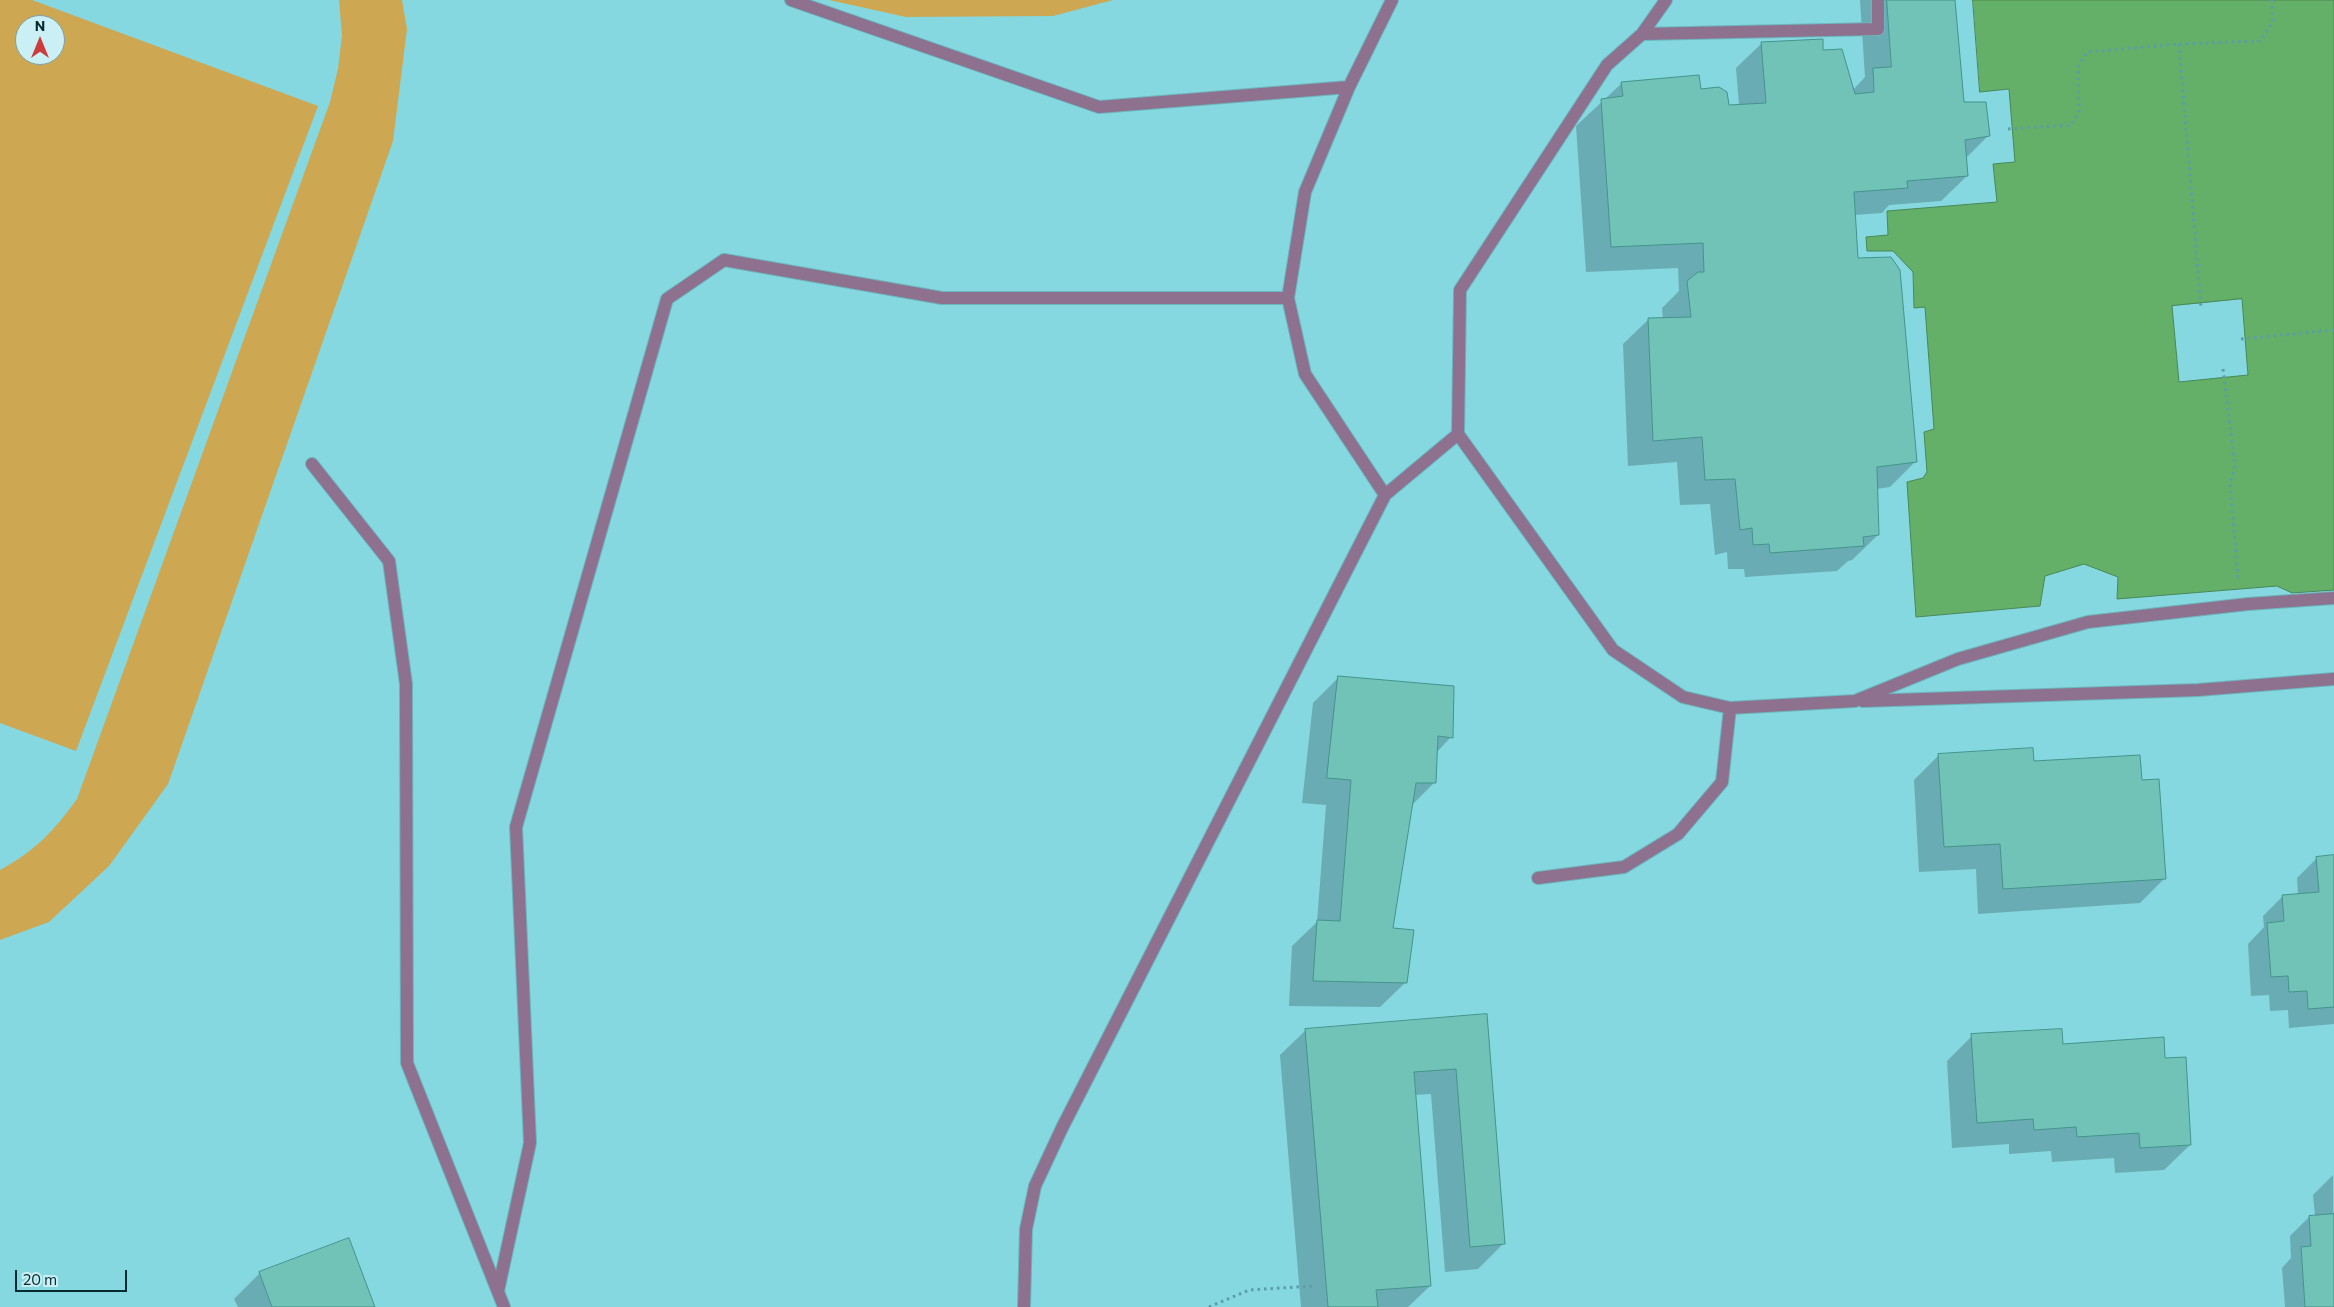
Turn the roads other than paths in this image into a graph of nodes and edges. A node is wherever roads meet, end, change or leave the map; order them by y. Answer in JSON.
{"nodes":[{"id":1,"x":791,"y":0,"type":"edge"},
{"id":2,"x":1392,"y":0,"type":"edge"},
{"id":3,"x":1666,"y":0,"type":"edge"},
{"id":4,"x":1878,"y":0,"type":"edge"},
{"id":5,"x":1642,"y":34,"type":"junction"},
{"id":6,"x":1349,"y":86,"type":"junction"},
{"id":7,"x":1288,"y":298,"type":"junction"},
{"id":8,"x":1458,"y":434,"type":"junction"},
{"id":9,"x":312,"y":464,"type":"dead end"},
{"id":10,"x":1385,"y":495,"type":"junction"},
{"id":11,"x":2334,"y":598,"type":"edge"},
{"id":12,"x":2334,"y":680,"type":"edge"},
{"id":13,"x":1855,"y":701,"type":"junction"},
{"id":14,"x":1730,"y":708,"type":"junction"},
{"id":15,"x":1538,"y":878,"type":"dead end"},
{"id":16,"x":498,"y":1291,"type":"junction"},
{"id":17,"x":504,"y":1307,"type":"edge"},
{"id":18,"x":1024,"y":1307,"type":"edge"}],
"edges":[{"from":1,"to":6,"type":"street"},
{"from":2,"to":6,"type":"street"},
{"from":3,"to":5,"type":"street"},
{"from":4,"to":5,"type":"street"},
{"from":5,"to":8,"type":"street"},
{"from":6,"to":7,"type":"street"},
{"from":7,"to":10,"type":"street"},
{"from":7,"to":16,"type":"street"},
{"from":8,"to":10,"type":"street"},
{"from":8,"to":14,"type":"street"},
{"from":9,"to":16,"type":"street"},
{"from":10,"to":18,"type":"street"},
{"from":11,"to":13,"type":"street"},
{"from":12,"to":13,"type":"street"},
{"from":13,"to":14,"type":"street"},
{"from":14,"to":15,"type":"street"},
{"from":16,"to":17,"type":"street"}]}
